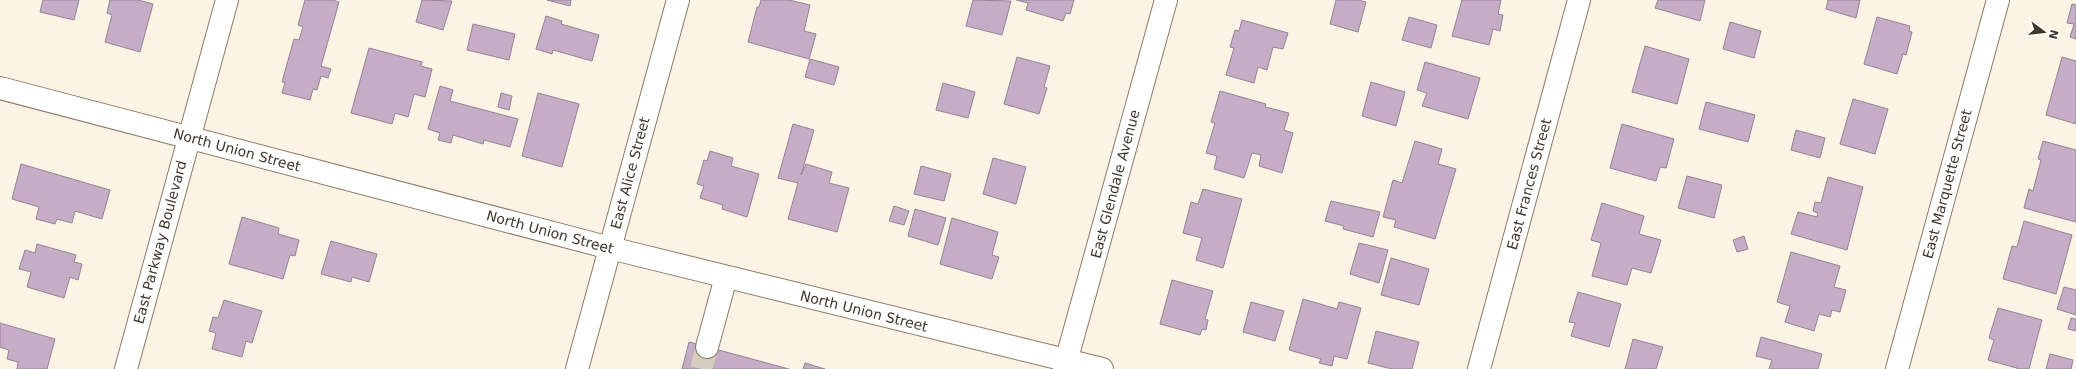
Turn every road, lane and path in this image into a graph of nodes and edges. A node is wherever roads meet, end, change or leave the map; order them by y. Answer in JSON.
{"nodes":[{"id":1,"x":227,"y":0,"type":"edge"},
{"id":2,"x":678,"y":0,"type":"edge"},
{"id":3,"x":1166,"y":0,"type":"edge"},
{"id":4,"x":1579,"y":0,"type":"edge"},
{"id":5,"x":1998,"y":0,"type":"edge"},
{"id":6,"x":0,"y":88,"type":"edge"},
{"id":7,"x":189,"y":138,"type":"junction"},
{"id":8,"x":610,"y":248,"type":"junction"},
{"id":9,"x":726,"y":277,"type":"junction"},
{"id":10,"x":707,"y":347,"type":"tunnel mouth"},
{"id":11,"x":1066,"y":365,"type":"edge"},
{"id":12,"x":126,"y":369,"type":"edge"},
{"id":13,"x":577,"y":369,"type":"edge"},
{"id":14,"x":1102,"y":369,"type":"edge"},
{"id":15,"x":1479,"y":369,"type":"edge"},
{"id":16,"x":1897,"y":369,"type":"edge"}],
"edges":[{"from":1,"to":7,"type":"street","name":"East Parkway Boulevard"},
{"from":2,"to":8,"type":"street","name":"East Alice Street"},
{"from":3,"to":11,"type":"street","name":"East Glendale Avenue"},
{"from":4,"to":15,"type":"street","name":"East Frances Street"},
{"from":5,"to":16,"type":"street","name":"East Marquette Street"},
{"from":6,"to":7,"type":"street","name":"North Union Street"},
{"from":7,"to":8,"type":"street","name":"North Union Street"},
{"from":7,"to":12,"type":"street","name":"East Parkway Boulevard"},
{"from":8,"to":9,"type":"street","name":"North Union Street"},
{"from":8,"to":13,"type":"street","name":"East Alice Street"},
{"from":9,"to":10,"type":"street"},
{"from":9,"to":11,"type":"street","name":"North Union Street"},
{"from":11,"to":14,"type":"street","name":"North Union Street"}]}
